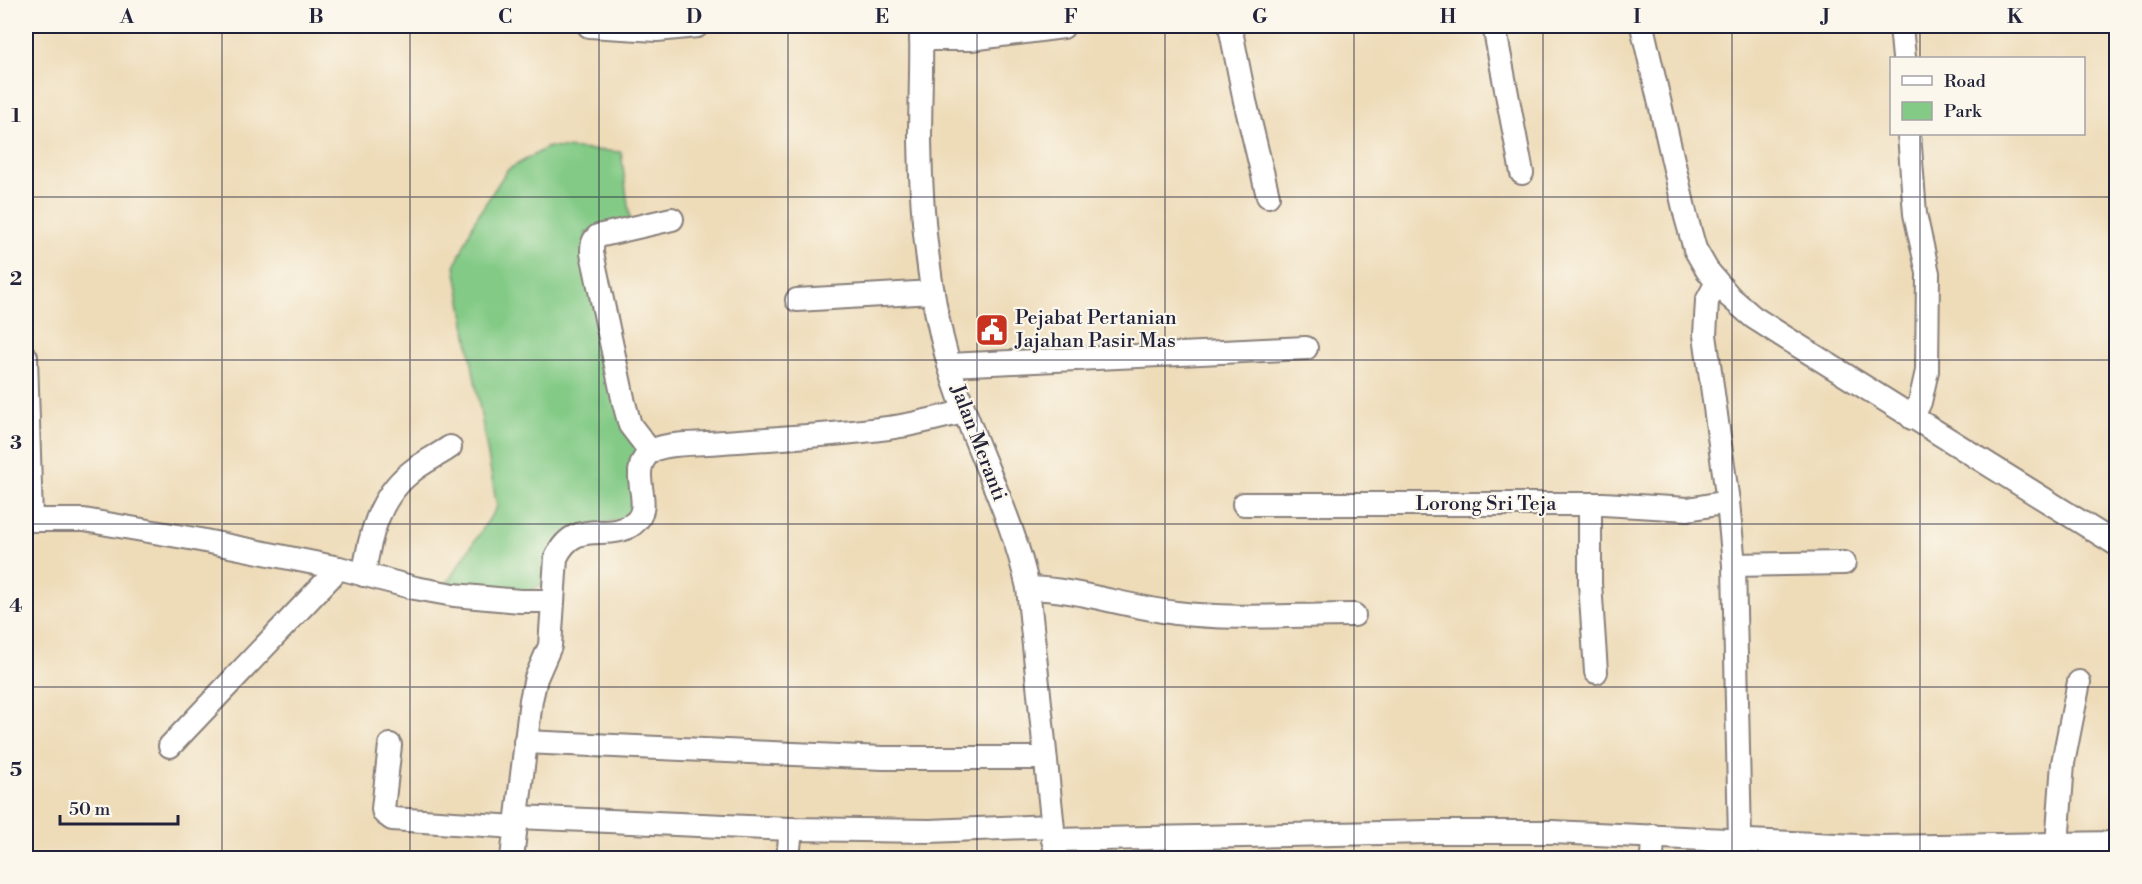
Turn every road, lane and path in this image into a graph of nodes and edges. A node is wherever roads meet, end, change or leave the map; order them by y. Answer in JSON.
{"nodes":[{"id":1,"x":590,"y":26,"type":"edge"},
{"id":2,"x":697,"y":26,"type":"edge"},
{"id":3,"x":1230,"y":26,"type":"edge"},
{"id":4,"x":1494,"y":26,"type":"edge"},
{"id":5,"x":1642,"y":26,"type":"edge"},
{"id":6,"x":1901,"y":26,"type":"edge"},
{"id":7,"x":1063,"y":27,"type":"edge"},
{"id":8,"x":921,"y":32,"type":"edge"},
{"id":9,"x":1904,"y":57,"type":"edge"},
{"id":10,"x":1909,"y":135,"type":"edge"},
{"id":11,"x":1522,"y":173,"type":"dead end"},
{"id":12,"x":1268,"y":196,"type":"dead end"},
{"id":13,"x":672,"y":219,"type":"dead end"},
{"id":14,"x":1716,"y":284,"type":"junction"},
{"id":15,"x":933,"y":292,"type":"junction"},
{"id":16,"x":797,"y":300,"type":"dead end"},
{"id":17,"x":1306,"y":348,"type":"dead end"},
{"id":18,"x":26,"y":357,"type":"edge"},
{"id":19,"x":949,"y":365,"type":"junction"},
{"id":20,"x":963,"y":412,"type":"junction"},
{"id":21,"x":1912,"y":418,"type":"junction"},
{"id":22,"x":450,"y":447,"type":"dead end"},
{"id":23,"x":650,"y":452,"type":"junction"},
{"id":24,"x":1728,"y":502,"type":"junction"},
{"id":25,"x":1244,"y":504,"type":"dead end"},
{"id":26,"x":1590,"y":504,"type":"junction"},
{"id":27,"x":28,"y":519,"type":"edge"},
{"id":28,"x":2116,"y":544,"type":"edge"},
{"id":29,"x":1844,"y":563,"type":"dead end"},
{"id":30,"x":1734,"y":565,"type":"junction"},
{"id":31,"x":339,"y":568,"type":"junction"},
{"id":32,"x":364,"y":575,"type":"junction"},
{"id":33,"x":1028,"y":588,"type":"junction"},
{"id":34,"x":552,"y":601,"type":"junction"},
{"id":35,"x":1354,"y":615,"type":"dead end"},
{"id":36,"x":1596,"y":672,"type":"dead end"},
{"id":37,"x":2079,"y":682,"type":"dead end"},
{"id":38,"x":525,"y":742,"type":"junction"},
{"id":39,"x":390,"y":745,"type":"dead end"},
{"id":40,"x":170,"y":746,"type":"dead end"},
{"id":41,"x":1044,"y":758,"type":"junction"},
{"id":42,"x":517,"y":822,"type":"junction"},
{"id":43,"x":791,"y":829,"type":"junction"},
{"id":44,"x":1740,"y":840,"type":"junction"},
{"id":45,"x":1054,"y":842,"type":"edge"},
{"id":46,"x":2116,"y":843,"type":"edge"},
{"id":47,"x":1653,"y":848,"type":"edge"},
{"id":48,"x":2048,"y":849,"type":"edge"},
{"id":49,"x":1822,"y":851,"type":"edge"},
{"id":50,"x":512,"y":858,"type":"edge"},
{"id":51,"x":788,"y":858,"type":"edge"}],
"edges":[{"from":1,"to":2,"type":"street"},
{"from":3,"to":12,"type":"street"},
{"from":4,"to":11,"type":"street"},
{"from":5,"to":14,"type":"street"},
{"from":6,"to":9,"type":"street"},
{"from":7,"to":8,"type":"street"},
{"from":8,"to":15,"type":"street","name":"Jalan Meranti"},
{"from":10,"to":21,"type":"street"},
{"from":13,"to":23,"type":"street"},
{"from":14,"to":21,"type":"street"},
{"from":14,"to":24,"type":"street"},
{"from":15,"to":16,"type":"street"},
{"from":15,"to":19,"type":"street","name":"Jalan Meranti"},
{"from":17,"to":19,"type":"street"},
{"from":18,"to":27,"type":"street"},
{"from":19,"to":20,"type":"street","name":"Jalan Meranti"},
{"from":20,"to":23,"type":"street"},
{"from":20,"to":33,"type":"street","name":"Jalan Meranti"},
{"from":21,"to":28,"type":"street"},
{"from":22,"to":32,"type":"street"},
{"from":23,"to":34,"type":"street"},
{"from":24,"to":26,"type":"street","name":"Lorong Sri Teja"},
{"from":24,"to":30,"type":"street"},
{"from":25,"to":26,"type":"street","name":"Lorong Sri Teja"},
{"from":26,"to":36,"type":"street"},
{"from":27,"to":31,"type":"street"},
{"from":29,"to":30,"type":"street"},
{"from":30,"to":44,"type":"street"},
{"from":31,"to":32,"type":"street"},
{"from":31,"to":40,"type":"street"},
{"from":32,"to":34,"type":"street"},
{"from":33,"to":35,"type":"street"},
{"from":33,"to":41,"type":"street","name":"Jalan Meranti"},
{"from":34,"to":38,"type":"street"},
{"from":37,"to":48,"type":"street"},
{"from":38,"to":41,"type":"street"},
{"from":38,"to":42,"type":"street"},
{"from":39,"to":42,"type":"street"},
{"from":41,"to":45,"type":"street","name":"Jalan Meranti"},
{"from":42,"to":43,"type":"street"},
{"from":42,"to":50,"type":"street"},
{"from":43,"to":45,"type":"street"},
{"from":43,"to":51,"type":"street"},
{"from":44,"to":47,"type":"street"},
{"from":44,"to":49,"type":"street"},
{"from":45,"to":47,"type":"street"},
{"from":46,"to":48,"type":"street"},
{"from":48,"to":49,"type":"street"}]}
